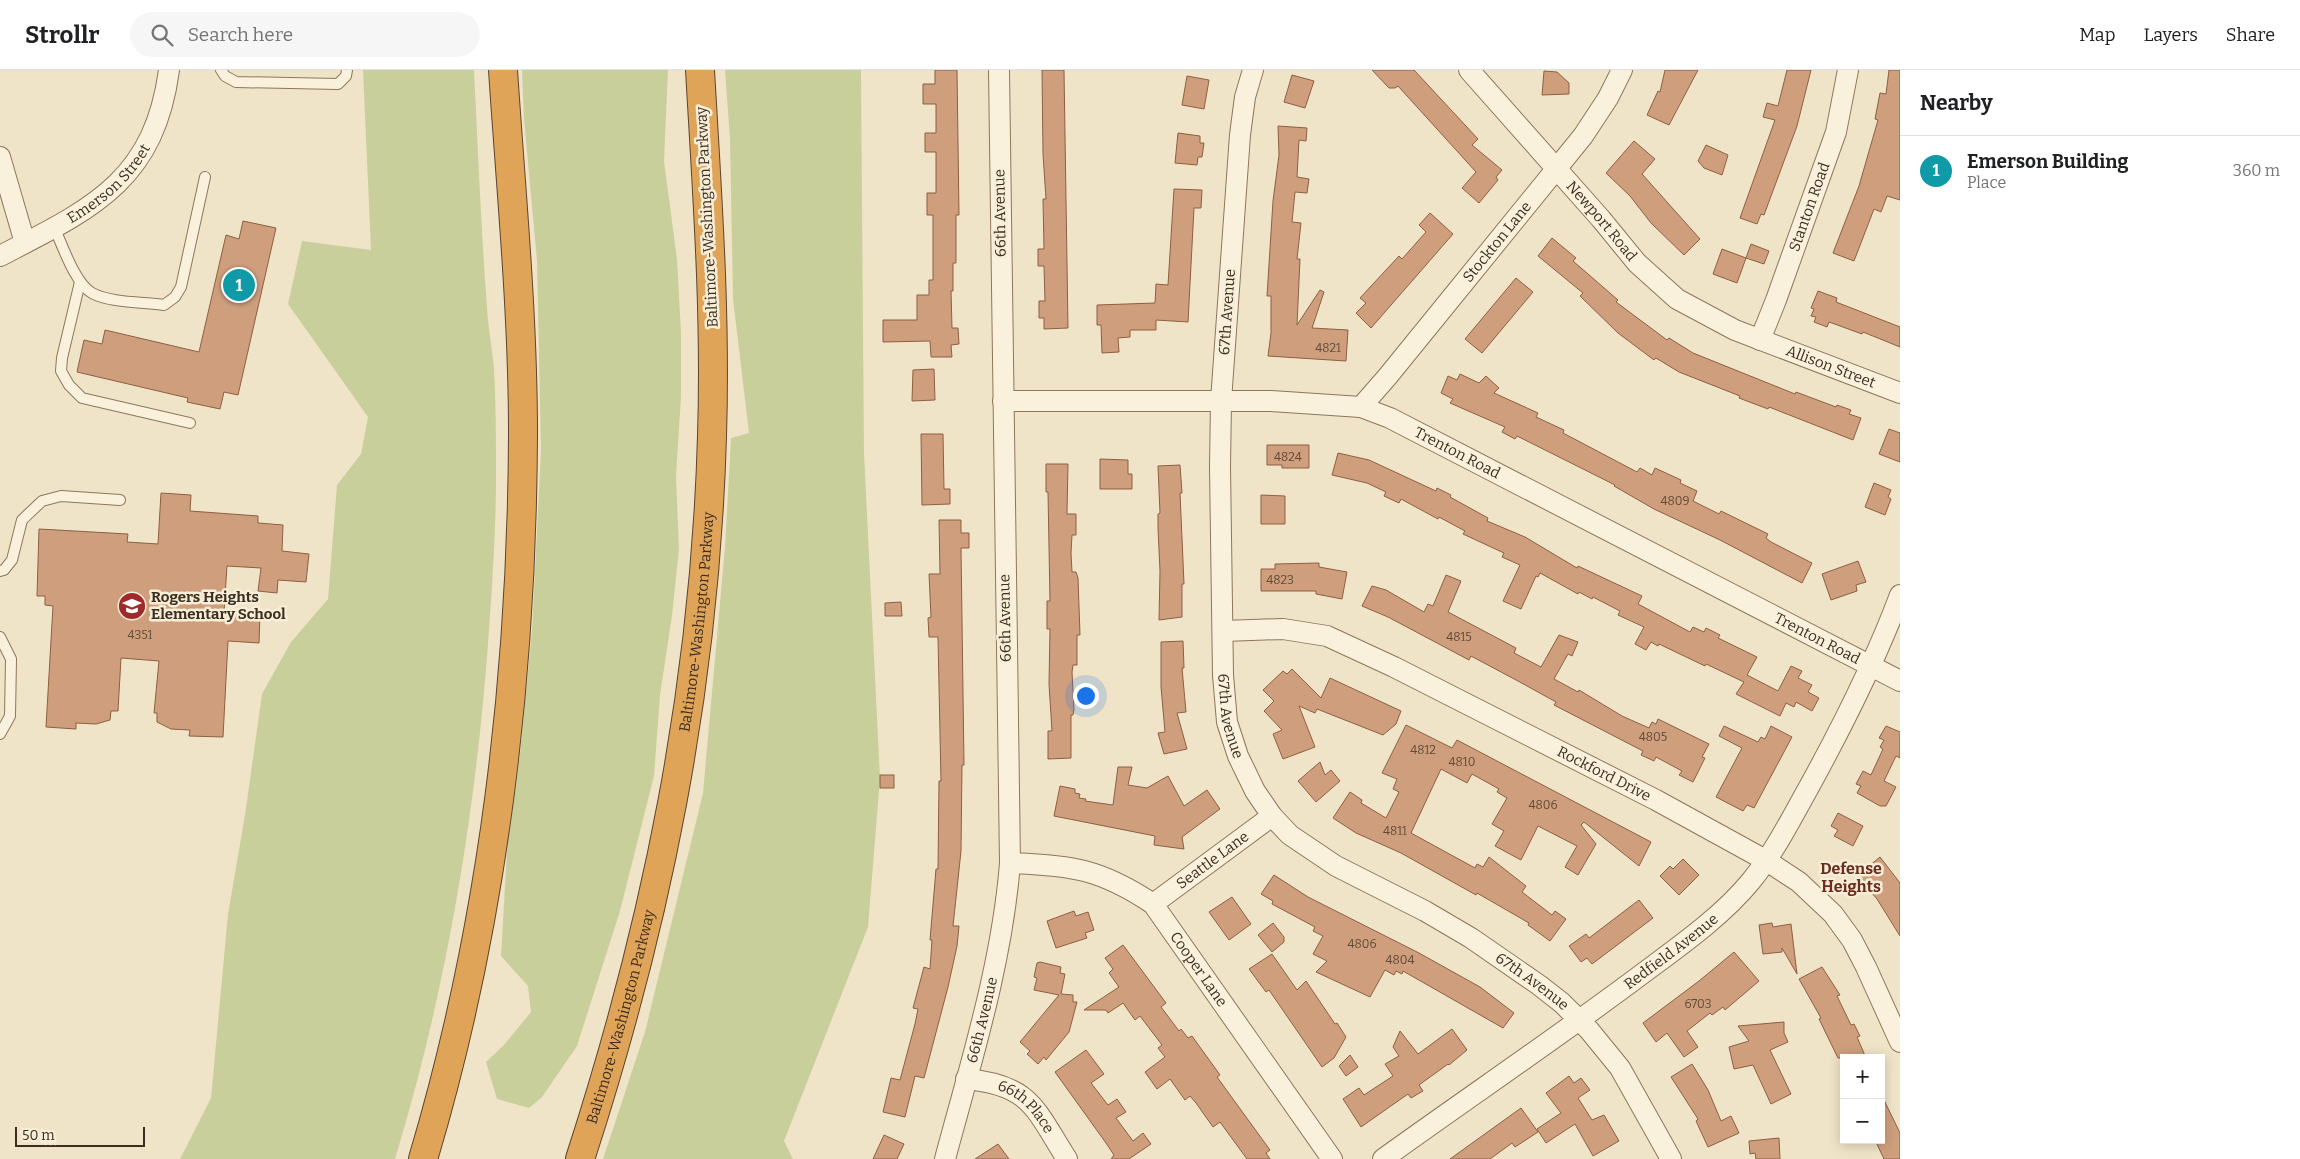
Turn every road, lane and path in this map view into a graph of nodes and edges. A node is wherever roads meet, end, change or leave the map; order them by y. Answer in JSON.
{"nodes":[{"id":1,"x":169,"y":70,"type":"edge"},
{"id":2,"x":221,"y":70,"type":"edge"},
{"id":3,"x":348,"y":70,"type":"edge"},
{"id":4,"x":503,"y":70,"type":"edge"},
{"id":5,"x":700,"y":70,"type":"edge"},
{"id":6,"x":999,"y":70,"type":"edge"},
{"id":7,"x":1253,"y":70,"type":"edge"},
{"id":8,"x":1469,"y":70,"type":"edge"},
{"id":9,"x":1622,"y":70,"type":"edge"},
{"id":10,"x":1848,"y":70,"type":"edge"},
{"id":11,"x":0,"y":157,"type":"edge"},
{"id":12,"x":1556,"y":170,"type":"junction"},
{"id":13,"x":205,"y":177,"type":"dead end"},
{"id":14,"x":54,"y":227,"type":"junction"},
{"id":15,"x":25,"y":243,"type":"junction"},
{"id":16,"x":0,"y":256,"type":"edge"},
{"id":17,"x":80,"y":282,"type":"junction"},
{"id":18,"x":1760,"y":340,"type":"junction"},
{"id":19,"x":1900,"y":393,"type":"edge"},
{"id":20,"x":1003,"y":401,"type":"junction"},
{"id":21,"x":1221,"y":401,"type":"junction"},
{"id":22,"x":1361,"y":407,"type":"junction"},
{"id":23,"x":190,"y":423,"type":"dead end"},
{"id":24,"x":120,"y":500,"type":"dead end"},
{"id":25,"x":0,"y":570,"type":"edge"},
{"id":26,"x":1900,"y":595,"type":"edge"},
{"id":27,"x":1223,"y":631,"type":"junction"},
{"id":28,"x":0,"y":637,"type":"edge"},
{"id":29,"x":1871,"y":665,"type":"junction"},
{"id":30,"x":1900,"y":681,"type":"edge"},
{"id":31,"x":0,"y":734,"type":"edge"},
{"id":32,"x":1272,"y":816,"type":"junction"},
{"id":33,"x":1766,"y":861,"type":"junction"},
{"id":34,"x":1010,"y":863,"type":"junction"},
{"id":35,"x":1153,"y":904,"type":"junction"},
{"id":36,"x":1581,"y":1021,"type":"junction"},
{"id":37,"x":1900,"y":1042,"type":"edge"},
{"id":38,"x":966,"y":1079,"type":"junction"},
{"id":39,"x":423,"y":1159,"type":"edge"},
{"id":40,"x":580,"y":1159,"type":"edge"},
{"id":41,"x":945,"y":1159,"type":"edge"},
{"id":42,"x":1067,"y":1159,"type":"edge"},
{"id":43,"x":1332,"y":1159,"type":"edge"},
{"id":44,"x":1383,"y":1159,"type":"edge"},
{"id":45,"x":1671,"y":1159,"type":"edge"}],
"edges":[{"from":1,"to":14,"type":"street","name":"Emerson Street"},
{"from":2,"to":3,"type":"lane"},
{"from":4,"to":39,"type":"highway"},
{"from":5,"to":40,"type":"highway","name":"Baltimore-Washington Parkway"},
{"from":6,"to":20,"type":"street","name":"66th Avenue"},
{"from":7,"to":21,"type":"street","name":"67th Avenue"},
{"from":8,"to":12,"type":"street","name":"Newport Road"},
{"from":9,"to":12,"type":"street","name":"Stockton Lane"},
{"from":10,"to":18,"type":"street","name":"Stanton Road"},
{"from":11,"to":15,"type":"street"},
{"from":12,"to":18,"type":"street","name":"Newport Road"},
{"from":12,"to":22,"type":"street","name":"Stockton Lane"},
{"from":13,"to":17,"type":"lane"},
{"from":14,"to":15,"type":"street","name":"Emerson Street"},
{"from":14,"to":17,"type":"lane"},
{"from":15,"to":16,"type":"street","name":"Emerson Street"},
{"from":17,"to":23,"type":"lane"},
{"from":18,"to":19,"type":"street","name":"Allison Street"},
{"from":20,"to":21,"type":"street","name":"Trenton Road"},
{"from":20,"to":34,"type":"street","name":"66th Avenue"},
{"from":21,"to":22,"type":"street","name":"Trenton Road"},
{"from":21,"to":27,"type":"street","name":"67th Avenue"},
{"from":22,"to":29,"type":"street","name":"Trenton Road"},
{"from":24,"to":25,"type":"lane"},
{"from":26,"to":29,"type":"street","name":"Redfield Avenue"},
{"from":27,"to":32,"type":"street","name":"67th Avenue"},
{"from":27,"to":33,"type":"street","name":"Rockford Drive"},
{"from":28,"to":31,"type":"lane"},
{"from":29,"to":30,"type":"street","name":"Trenton Road"},
{"from":29,"to":33,"type":"street","name":"Redfield Avenue"},
{"from":32,"to":35,"type":"street","name":"Seattle Lane"},
{"from":32,"to":36,"type":"street","name":"67th Avenue"},
{"from":33,"to":36,"type":"street","name":"Redfield Avenue"},
{"from":33,"to":37,"type":"street","name":"Rockford Drive"},
{"from":34,"to":35,"type":"street","name":"Cooper Lane"},
{"from":34,"to":38,"type":"street","name":"66th Avenue"},
{"from":35,"to":43,"type":"street","name":"Cooper Lane"},
{"from":36,"to":44,"type":"street","name":"Redfield Avenue"},
{"from":36,"to":45,"type":"street","name":"67th Avenue"},
{"from":38,"to":41,"type":"street","name":"66th Avenue"},
{"from":38,"to":42,"type":"street","name":"66th Place"}]}
